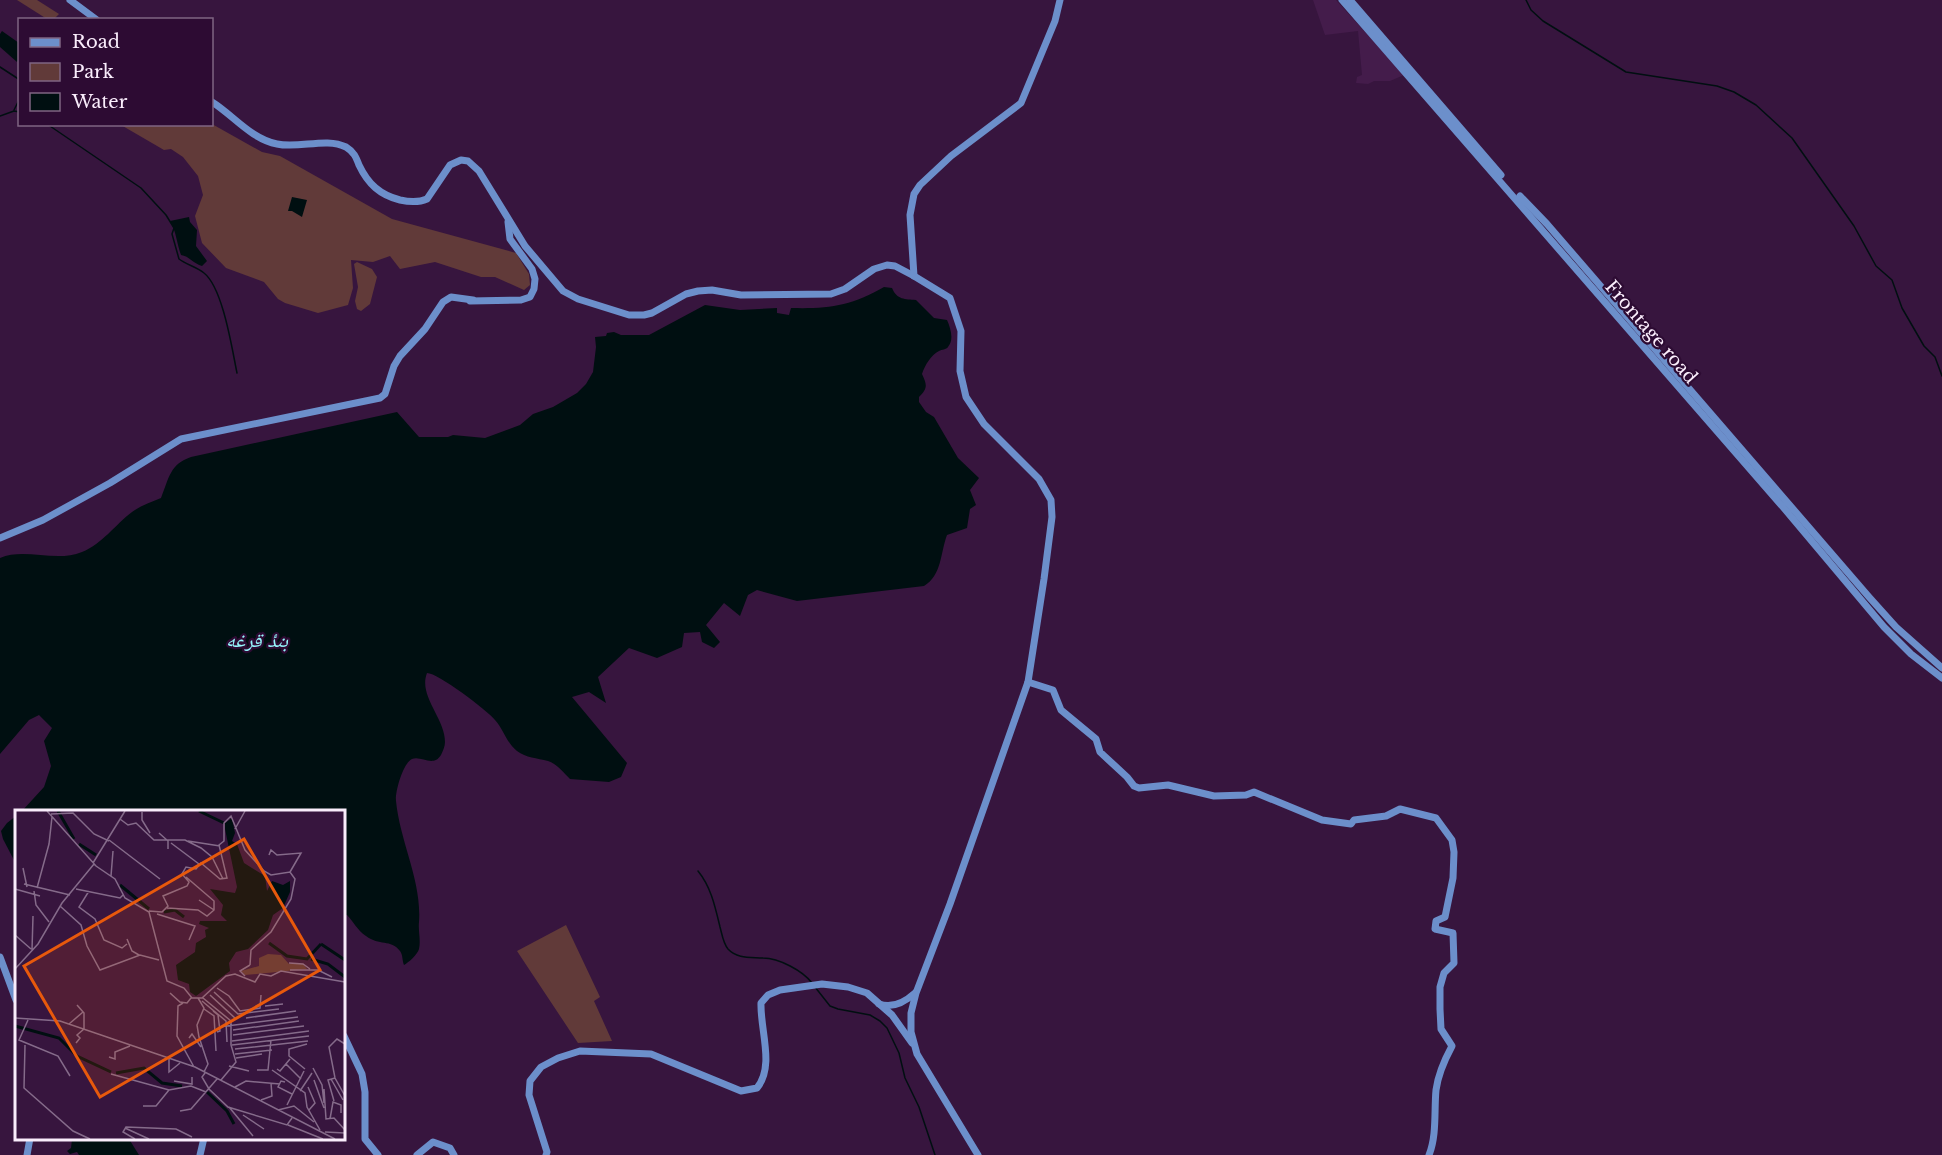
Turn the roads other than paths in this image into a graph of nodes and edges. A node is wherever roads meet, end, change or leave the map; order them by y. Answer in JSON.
{"nodes":[{"id":1,"x":70,"y":0,"type":"edge"},
{"id":2,"x":1060,"y":0,"type":"edge"},
{"id":3,"x":1342,"y":0,"type":"edge"},
{"id":4,"x":1350,"y":0,"type":"edge"},
{"id":5,"x":94,"y":18,"type":"edge"},
{"id":6,"x":213,"y":103,"type":"edge"},
{"id":7,"x":508,"y":219,"type":"junction"},
{"id":8,"x":914,"y":276,"type":"junction"},
{"id":9,"x":0,"y":538,"type":"edge"},
{"id":10,"x":1941,"y":673,"type":"edge"},
{"id":11,"x":1028,"y":682,"type":"junction"},
{"id":12,"x":0,"y":957,"type":"edge"},
{"id":13,"x":916,"y":993,"type":"junction"},
{"id":14,"x":15,"y":997,"type":"edge"},
{"id":15,"x":874,"y":1001,"type":"junction"},
{"id":16,"x":345,"y":1038,"type":"edge"},
{"id":17,"x":914,"y":1045,"type":"junction"},
{"id":18,"x":30,"y":1140,"type":"edge"},
{"id":19,"x":204,"y":1140,"type":"edge"},
{"id":20,"x":27,"y":1155,"type":"edge"},
{"id":21,"x":200,"y":1155,"type":"edge"},
{"id":22,"x":378,"y":1155,"type":"edge"},
{"id":23,"x":417,"y":1155,"type":"edge"},
{"id":24,"x":454,"y":1155,"type":"edge"},
{"id":25,"x":546,"y":1155,"type":"edge"},
{"id":26,"x":978,"y":1155,"type":"edge"},
{"id":27,"x":1429,"y":1155,"type":"edge"}],
"edges":[{"from":1,"to":5,"type":"main road"},
{"from":2,"to":8,"type":"main road"},
{"from":3,"to":10,"type":"main road","name":"Frontage road"},
{"from":4,"to":10,"type":"main road"},
{"from":6,"to":7,"type":"main road"},
{"from":7,"to":8,"type":"main road"},
{"from":7,"to":9,"type":"main road"},
{"from":8,"to":11,"type":"main road"},
{"from":11,"to":13,"type":"main road"},
{"from":11,"to":27,"type":"main road"},
{"from":12,"to":14,"type":"main road"},
{"from":13,"to":15,"type":"main road"},
{"from":13,"to":17,"type":"main road"},
{"from":15,"to":17,"type":"main road"},
{"from":15,"to":25,"type":"main road"},
{"from":16,"to":22,"type":"main road"},
{"from":17,"to":26,"type":"main road"},
{"from":18,"to":20,"type":"main road"},
{"from":19,"to":21,"type":"main road"},
{"from":23,"to":24,"type":"main road"}]}
